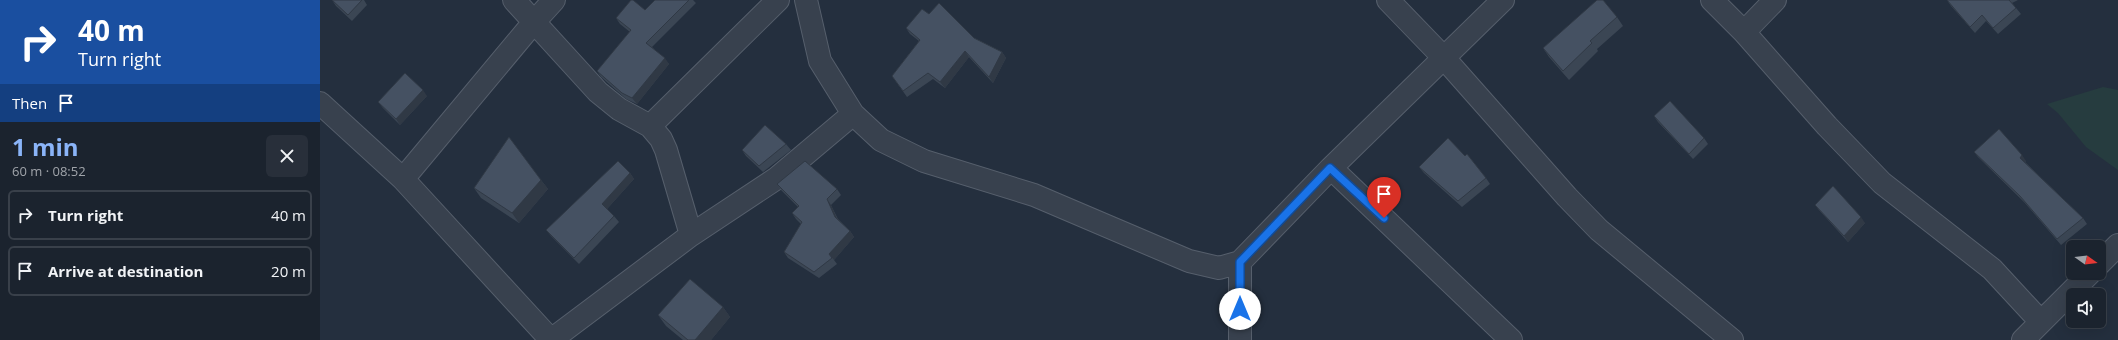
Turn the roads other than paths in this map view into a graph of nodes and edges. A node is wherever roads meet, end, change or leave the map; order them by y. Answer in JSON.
{"nodes":[{"id":1,"x":514,"y":0,"type":"edge"},
{"id":2,"x":554,"y":0,"type":"edge"},
{"id":3,"x":778,"y":0,"type":"edge"},
{"id":4,"x":806,"y":0,"type":"edge"},
{"id":5,"x":1388,"y":0,"type":"edge"},
{"id":6,"x":1503,"y":0,"type":"edge"},
{"id":7,"x":1712,"y":0,"type":"edge"},
{"id":8,"x":1775,"y":0,"type":"edge"},
{"id":9,"x":534,"y":22,"type":"junction"},
{"id":10,"x":1744,"y":32,"type":"junction"},
{"id":11,"x":1444,"y":58,"type":"junction"},
{"id":12,"x":320,"y":103,"type":"edge"},
{"id":13,"x":853,"y":114,"type":"junction"},
{"id":14,"x":650,"y":126,"type":"junction"},
{"id":15,"x":1330,"y":168,"type":"junction"},
{"id":16,"x":403,"y":179,"type":"junction"},
{"id":17,"x":691,"y":235,"type":"junction"},
{"id":18,"x":2118,"y":245,"type":"edge"},
{"id":19,"x":2106,"y":257,"type":"edge"},
{"id":20,"x":1240,"y":262,"type":"junction"},
{"id":21,"x":2083,"y":280,"type":"edge"},
{"id":22,"x":2041,"y":322,"type":"junction"},
{"id":23,"x":551,"y":340,"type":"edge"},
{"id":24,"x":1240,"y":340,"type":"edge"},
{"id":25,"x":1511,"y":340,"type":"edge"},
{"id":26,"x":1732,"y":340,"type":"edge"},
{"id":27,"x":2023,"y":340,"type":"edge"}],
"edges":[{"from":1,"to":9,"type":"street"},
{"from":2,"to":9,"type":"street"},
{"from":3,"to":14,"type":"street"},
{"from":4,"to":13,"type":"street"},
{"from":5,"to":11,"type":"street"},
{"from":6,"to":11,"type":"street"},
{"from":7,"to":10,"type":"street"},
{"from":8,"to":10,"type":"street"},
{"from":9,"to":14,"type":"street"},
{"from":9,"to":16,"type":"street"},
{"from":10,"to":22,"type":"street"},
{"from":11,"to":15,"type":"street"},
{"from":11,"to":26,"type":"street"},
{"from":12,"to":16,"type":"street"},
{"from":13,"to":17,"type":"street"},
{"from":13,"to":20,"type":"street"},
{"from":14,"to":17,"type":"street"},
{"from":15,"to":20,"type":"street"},
{"from":15,"to":25,"type":"street"},
{"from":16,"to":23,"type":"street"},
{"from":17,"to":23,"type":"street"},
{"from":18,"to":19,"type":"street"},
{"from":20,"to":24,"type":"street"},
{"from":21,"to":22,"type":"street"},
{"from":22,"to":27,"type":"street"}]}
